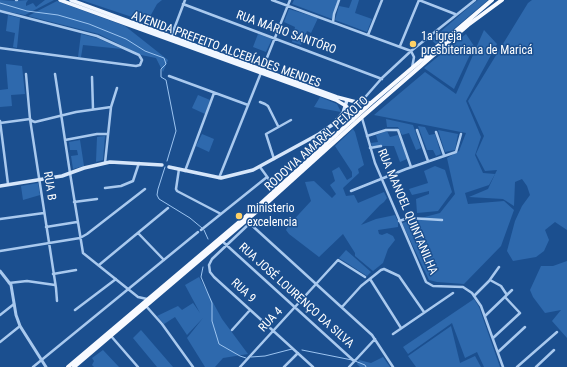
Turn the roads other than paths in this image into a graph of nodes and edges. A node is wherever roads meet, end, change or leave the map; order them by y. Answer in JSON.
{"nodes":[{"id":1,"x":60,"y":0,"type":"edge"},
{"id":2,"x":71,"y":0,"type":"edge"},
{"id":3,"x":185,"y":0,"type":"edge"},
{"id":4,"x":272,"y":0,"type":"edge"},
{"id":5,"x":290,"y":0,"type":"edge"},
{"id":6,"x":339,"y":0,"type":"edge"},
{"id":7,"x":382,"y":0,"type":"edge"},
{"id":8,"x":419,"y":0,"type":"edge"},
{"id":9,"x":475,"y":0,"type":"edge"},
{"id":10,"x":492,"y":0,"type":"edge"},
{"id":11,"x":502,"y":0,"type":"edge"},
{"id":12,"x":183,"y":4,"type":"junction"},
{"id":13,"x":288,"y":6,"type":"junction"},
{"id":14,"x":0,"y":11,"type":"edge"},
{"id":15,"x":456,"y":14,"type":"junction"},
{"id":16,"x":333,"y":22,"type":"junction"},
{"id":17,"x":368,"y":35,"type":"junction"},
{"id":18,"x":171,"y":38,"type":"junction"},
{"id":19,"x":275,"y":38,"type":"junction"},
{"id":20,"x":400,"y":46,"type":"junction"},
{"id":21,"x":0,"y":48,"type":"edge"},
{"id":22,"x":411,"y":51,"type":"junction"},
{"id":23,"x":412,"y":68,"type":"junction"},
{"id":24,"x":261,"y":71,"type":"junction"},
{"id":25,"x":26,"y":74,"type":"dead end"},
{"id":26,"x":55,"y":74,"type":"dead end"},
{"id":27,"x":169,"y":76,"type":"dead end"},
{"id":28,"x":92,"y":77,"type":"dead end"},
{"id":29,"x":382,"y":78,"type":"junction"},
{"id":30,"x":116,"y":88,"type":"dead end"},
{"id":31,"x":214,"y":93,"type":"junction"},
{"id":32,"x":330,"y":97,"type":"junction"},
{"id":33,"x":347,"y":100,"type":"junction"},
{"id":34,"x":260,"y":102,"type":"dead end"},
{"id":35,"x":360,"y":103,"type":"junction"},
{"id":36,"x":371,"y":103,"type":"junction"},
{"id":37,"x":248,"y":105,"type":"junction"},
{"id":38,"x":346,"y":106,"type":"junction"},
{"id":39,"x":110,"y":107,"type":"junction"},
{"id":40,"x":93,"y":109,"type":"junction"},
{"id":41,"x":62,"y":116,"type":"junction"},
{"id":42,"x":362,"y":117,"type":"junction"},
{"id":43,"x":30,"y":119,"type":"junction"},
{"id":44,"x":291,"y":120,"type":"dead end"},
{"id":45,"x":353,"y":120,"type":"junction"},
{"id":46,"x":0,"y":122,"type":"edge"},
{"id":47,"x":278,"y":126,"type":"junction"},
{"id":48,"x":417,"y":130,"type":"dead end"},
{"id":49,"x":436,"y":132,"type":"dead end"},
{"id":50,"x":107,"y":134,"type":"junction"},
{"id":51,"x":319,"y":134,"type":"junction"},
{"id":52,"x":461,"y":134,"type":"dead end"},
{"id":53,"x":367,"y":136,"type":"junction"},
{"id":54,"x":65,"y":140,"type":"junction"},
{"id":55,"x":325,"y":143,"type":"junction"},
{"id":56,"x":381,"y":146,"type":"dead end"},
{"id":57,"x":370,"y":148,"type":"junction"},
{"id":58,"x":444,"y":156,"type":"junction"},
{"id":59,"x":274,"y":159,"type":"junction"},
{"id":60,"x":428,"y":161,"type":"junction"},
{"id":61,"x":105,"y":163,"type":"junction"},
{"id":62,"x":140,"y":163,"type":"junction"},
{"id":63,"x":162,"y":165,"type":"joint"},
{"id":64,"x":169,"y":167,"type":"joint"},
{"id":65,"x":411,"y":167,"type":"junction"},
{"id":66,"x":260,"y":168,"type":"junction"},
{"id":67,"x":179,"y":169,"type":"junction"},
{"id":68,"x":185,"y":171,"type":"junction"},
{"id":69,"x":70,"y":173,"type":"junction"},
{"id":70,"x":267,"y":177,"type":"junction"},
{"id":71,"x":219,"y":178,"type":"junction"},
{"id":72,"x":381,"y":178,"type":"junction"},
{"id":73,"x":39,"y":180,"type":"junction"},
{"id":74,"x":8,"y":184,"type":"junction"},
{"id":75,"x":0,"y":186,"type":"edge"},
{"id":76,"x":105,"y":188,"type":"dead end"},
{"id":77,"x":145,"y":189,"type":"dead end"},
{"id":78,"x":276,"y":189,"type":"junction"},
{"id":79,"x":351,"y":191,"type":"dead end"},
{"id":80,"x":97,"y":199,"type":"dead end"},
{"id":81,"x":74,"y":202,"type":"junction"},
{"id":82,"x":168,"y":208,"type":"dead end"},
{"id":83,"x":44,"y":213,"type":"junction"},
{"id":84,"x":221,"y":214,"type":"junction"},
{"id":85,"x":0,"y":219,"type":"edge"},
{"id":86,"x":442,"y":220,"type":"dead end"},
{"id":87,"x":399,"y":221,"type":"junction"},
{"id":88,"x":78,"y":222,"type":"junction"},
{"id":89,"x":248,"y":222,"type":"junction"},
{"id":90,"x":46,"y":227,"type":"junction"},
{"id":91,"x":138,"y":233,"type":"junction"},
{"id":92,"x":80,"y":238,"type":"junction"},
{"id":93,"x":222,"y":241,"type":"junction"},
{"id":94,"x":49,"y":243,"type":"junction"},
{"id":95,"x":226,"y":245,"type":"junction"},
{"id":96,"x":0,"y":251,"type":"edge"},
{"id":97,"x":164,"y":260,"type":"junction"},
{"id":98,"x":99,"y":265,"type":"junction"},
{"id":99,"x":499,"y":267,"type":"dead end"},
{"id":100,"x":76,"y":270,"type":"dead end"},
{"id":101,"x":0,"y":271,"type":"edge"},
{"id":102,"x":53,"y":274,"type":"junction"},
{"id":103,"x":365,"y":278,"type":"dead end"},
{"id":104,"x":116,"y":279,"type":"junction"},
{"id":105,"x":370,"y":279,"type":"junction"},
{"id":106,"x":490,"y":280,"type":"junction"},
{"id":107,"x":10,"y":283,"type":"junction"},
{"id":108,"x":316,"y":284,"type":"junction"},
{"id":109,"x":55,"y":285,"type":"junction"},
{"id":110,"x":128,"y":289,"type":"junction"},
{"id":111,"x":512,"y":290,"type":"dead end"},
{"id":112,"x":454,"y":293,"type":"dead end"},
{"id":113,"x":474,"y":296,"type":"junction"},
{"id":114,"x":506,"y":296,"type":"junction"},
{"id":115,"x":138,"y":297,"type":"junction"},
{"id":116,"x":148,"y":299,"type":"junction"},
{"id":117,"x":57,"y":301,"type":"dead end"},
{"id":118,"x":14,"y":304,"type":"junction"},
{"id":119,"x":146,"y":306,"type":"junction"},
{"id":120,"x":342,"y":307,"type":"junction"},
{"id":121,"x":138,"y":308,"type":"junction"},
{"id":122,"x":295,"y":308,"type":"junction"},
{"id":123,"x":75,"y":310,"type":"dead end"},
{"id":124,"x":250,"y":310,"type":"junction"},
{"id":125,"x":424,"y":312,"type":"junction"},
{"id":126,"x":0,"y":315,"type":"edge"},
{"id":127,"x":484,"y":316,"type":"junction"},
{"id":128,"x":20,"y":326,"type":"junction"},
{"id":129,"x":525,"y":326,"type":"dead end"},
{"id":130,"x":402,"y":328,"type":"junction"},
{"id":131,"x":232,"y":330,"type":"dead end"},
{"id":132,"x":274,"y":331,"type":"junction"},
{"id":133,"x":557,"y":332,"type":"dead end"},
{"id":134,"x":393,"y":334,"type":"dead end"},
{"id":135,"x":111,"y":336,"type":"junction"},
{"id":136,"x":493,"y":338,"type":"junction"},
{"id":137,"x":375,"y":339,"type":"junction"},
{"id":138,"x":0,"y":342,"type":"edge"},
{"id":139,"x":554,"y":350,"type":"dead end"},
{"id":140,"x":498,"y":352,"type":"junction"},
{"id":141,"x":298,"y":353,"type":"junction"},
{"id":142,"x":41,"y":361,"type":"junction"},
{"id":143,"x":354,"y":361,"type":"junction"},
{"id":144,"x":78,"y":366,"type":"edge"},
{"id":145,"x":33,"y":367,"type":"edge"},
{"id":146,"x":46,"y":367,"type":"edge"},
{"id":147,"x":68,"y":367,"type":"edge"},
{"id":148,"x":138,"y":367,"type":"edge"},
{"id":149,"x":193,"y":367,"type":"edge"},
{"id":150,"x":240,"y":367,"type":"edge"},
{"id":151,"x":284,"y":367,"type":"edge"},
{"id":152,"x":313,"y":367,"type":"edge"},
{"id":153,"x":349,"y":367,"type":"edge"},
{"id":154,"x":393,"y":367,"type":"edge"},
{"id":155,"x":503,"y":367,"type":"edge"},
{"id":156,"x":517,"y":367,"type":"edge"},
{"id":157,"x":536,"y":367,"type":"edge"}],
"edges":[{"from":1,"to":18,"type":"main road","name":"AVENIDA PREFEITO ALCEBÍADES MENDES"},
{"from":2,"to":18,"type":"main road","name":"AVENIDA PREFEITO ALCEBÍADES MENDES"},
{"from":3,"to":12,"type":"street"},
{"from":4,"to":13,"type":"street"},
{"from":5,"to":13,"type":"street"},
{"from":6,"to":16,"type":"street"},
{"from":7,"to":17,"type":"street"},
{"from":8,"to":15,"type":"street"},
{"from":8,"to":20,"type":"street"},
{"from":9,"to":15,"type":"street"},
{"from":10,"to":23,"type":"highway","name":"RODOVIA AMARAL PEIXOTO"},
{"from":11,"to":42,"type":"highway","name":"RODOVIA AMARAL PEIXOTO"},
{"from":12,"to":18,"type":"street"},
{"from":12,"to":19,"type":"street","name":"RUA MÁRIO SANTÓRO"},
{"from":13,"to":16,"type":"street"},
{"from":13,"to":19,"type":"street"},
{"from":14,"to":21,"type":"street"},
{"from":15,"to":22,"type":"street"},
{"from":16,"to":17,"type":"street"},
{"from":17,"to":20,"type":"street"},
{"from":18,"to":24,"type":"main road","name":"AVENIDA PREFEITO ALCEBÍADES MENDES"},
{"from":19,"to":24,"type":"street"},
{"from":19,"to":29,"type":"street","name":"RUA MÁRIO SANTÓRO"},
{"from":20,"to":22,"type":"street"},
{"from":22,"to":23,"type":"street"},
{"from":22,"to":29,"type":"street"},
{"from":23,"to":36,"type":"highway","name":"RODOVIA AMARAL PEIXOTO"},
{"from":24,"to":32,"type":"main road","name":"AVENIDA PREFEITO ALCEBÍADES MENDES"},
{"from":24,"to":37,"type":"street"},
{"from":25,"to":43,"type":"street","name":"RUA B"},
{"from":26,"to":41,"type":"street"},
{"from":27,"to":31,"type":"street"},
{"from":28,"to":40,"type":"street"},
{"from":29,"to":35,"type":"street"},
{"from":30,"to":39,"type":"street"},
{"from":31,"to":37,"type":"street"},
{"from":31,"to":68,"type":"street"},
{"from":32,"to":33,"type":"main road","name":"AVENIDA PREFEITO ALCEBÍADES MENDES"},
{"from":32,"to":38,"type":"main road","name":"AVENIDA PREFEITO ALCEBÍADES MENDES"},
{"from":33,"to":35,"type":"main road","name":"AVENIDA PREFEITO ALCEBÍADES MENDES"},
{"from":33,"to":38,"type":"main road"},
{"from":34,"to":47,"type":"street"},
{"from":35,"to":36,"type":"main road","name":"AVENIDA PREFEITO ALCEBÍADES MENDES"},
{"from":36,"to":45,"type":"highway","name":"RODOVIA AMARAL PEIXOTO"},
{"from":37,"to":71,"type":"street"},
{"from":38,"to":45,"type":"main road"},
{"from":38,"to":51,"type":"main road"},
{"from":39,"to":40,"type":"street"},
{"from":39,"to":50,"type":"street"},
{"from":40,"to":41,"type":"street"},
{"from":41,"to":43,"type":"street"},
{"from":41,"to":54,"type":"street"},
{"from":42,"to":53,"type":"street","name":"RUA MANOEL QUINTANILHA"},
{"from":42,"to":89,"type":"highway","name":"RODOVIA AMARAL PEIXOTO"},
{"from":43,"to":46,"type":"street"},
{"from":43,"to":73,"type":"street","name":"RUA B"},
{"from":44,"to":47,"type":"street"},
{"from":45,"to":55,"type":"highway","name":"RODOVIA AMARAL PEIXOTO"},
{"from":46,"to":74,"type":"street"},
{"from":47,"to":59,"type":"street"},
{"from":48,"to":60,"type":"street"},
{"from":49,"to":58,"type":"street"},
{"from":50,"to":54,"type":"street"},
{"from":50,"to":61,"type":"street"},
{"from":51,"to":55,"type":"street"},
{"from":51,"to":59,"type":"main road"},
{"from":52,"to":58,"type":"street"},
{"from":53,"to":57,"type":"street","name":"RUA MANOEL QUINTANILHA"},
{"from":53,"to":65,"type":"street"},
{"from":54,"to":69,"type":"street"},
{"from":55,"to":78,"type":"highway","name":"RODOVIA AMARAL PEIXOTO"},
{"from":56,"to":57,"type":"street"},
{"from":57,"to":72,"type":"street","name":"RUA MANOEL QUINTANILHA"},
{"from":58,"to":60,"type":"street"},
{"from":59,"to":66,"type":"main road"},
{"from":60,"to":65,"type":"street"},
{"from":61,"to":62,"type":"main road"},
{"from":61,"to":69,"type":"main road"},
{"from":62,"to":63,"type":"main road"},
{"from":62,"to":76,"type":"street"},
{"from":63,"to":64,"type":"street"},
{"from":64,"to":67,"type":"main road"},
{"from":65,"to":72,"type":"street"},
{"from":66,"to":70,"type":"street"},
{"from":66,"to":71,"type":"main road"},
{"from":67,"to":68,"type":"main road"},
{"from":67,"to":84,"type":"street"},
{"from":68,"to":71,"type":"main road"},
{"from":69,"to":73,"type":"main road"},
{"from":69,"to":81,"type":"street"},
{"from":70,"to":78,"type":"street"},
{"from":70,"to":84,"type":"street"},
{"from":72,"to":79,"type":"street"},
{"from":72,"to":87,"type":"street","name":"RUA MANOEL QUINTANILHA"},
{"from":73,"to":74,"type":"main road"},
{"from":73,"to":83,"type":"street","name":"RUA B"},
{"from":74,"to":75,"type":"main road"},
{"from":77,"to":92,"type":"street"},
{"from":78,"to":116,"type":"highway","name":"RODOVIA AMARAL PEIXOTO"},
{"from":80,"to":81,"type":"street"},
{"from":81,"to":88,"type":"street"},
{"from":82,"to":91,"type":"street"},
{"from":83,"to":85,"type":"street"},
{"from":83,"to":90,"type":"street","name":"RUA B"},
{"from":84,"to":97,"type":"street"},
{"from":86,"to":87,"type":"street"},
{"from":87,"to":113,"type":"street","name":"RUA MANOEL QUINTANILHA"},
{"from":88,"to":90,"type":"street"},
{"from":88,"to":92,"type":"street"},
{"from":89,"to":93,"type":"highway","name":"RODOVIA AMARAL PEIXOTO"},
{"from":89,"to":95,"type":"street","name":"RUA 9"},
{"from":89,"to":108,"type":"street"},
{"from":90,"to":94,"type":"street","name":"RUA B"},
{"from":91,"to":97,"type":"street"},
{"from":91,"to":98,"type":"street"},
{"from":92,"to":94,"type":"street"},
{"from":92,"to":98,"type":"street"},
{"from":93,"to":95,"type":"street","name":"RUA JOSÉ LOURENÇO DA SILVA"},
{"from":93,"to":119,"type":"highway","name":"RODOVIA AMARAL PEIXOTO"},
{"from":94,"to":96,"type":"street"},
{"from":94,"to":102,"type":"street","name":"RUA B"},
{"from":95,"to":122,"type":"street","name":"RUA JOSÉ LOURENÇO DA SILVA"},
{"from":95,"to":124,"type":"street","name":"RUA 9"},
{"from":97,"to":110,"type":"street"},
{"from":98,"to":104,"type":"street"},
{"from":99,"to":106,"type":"street"},
{"from":100,"to":102,"type":"street"},
{"from":101,"to":107,"type":"street"},
{"from":102,"to":109,"type":"street","name":"RUA B"},
{"from":103,"to":108,"type":"street","name":"RUA 4"},
{"from":104,"to":110,"type":"street"},
{"from":104,"to":123,"type":"street"},
{"from":105,"to":120,"type":"street"},
{"from":105,"to":125,"type":"street"},
{"from":105,"to":130,"type":"street"},
{"from":106,"to":113,"type":"street"},
{"from":106,"to":114,"type":"street"},
{"from":107,"to":109,"type":"street"},
{"from":107,"to":118,"type":"street"},
{"from":108,"to":120,"type":"street"},
{"from":108,"to":122,"type":"street","name":"RUA 4"},
{"from":109,"to":117,"type":"street","name":"RUA B"},
{"from":110,"to":115,"type":"street"},
{"from":110,"to":142,"type":"street"},
{"from":111,"to":114,"type":"street"},
{"from":112,"to":125,"type":"street"},
{"from":113,"to":127,"type":"street"},
{"from":114,"to":127,"type":"street"},
{"from":114,"to":136,"type":"street"},
{"from":115,"to":116,"type":"street"},
{"from":115,"to":121,"type":"street"},
{"from":116,"to":121,"type":"highway","name":"RODOVIA AMARAL PEIXOTO"},
{"from":118,"to":126,"type":"street"},
{"from":118,"to":128,"type":"street"},
{"from":119,"to":135,"type":"highway","name":"RODOVIA AMARAL PEIXOTO"},
{"from":119,"to":149,"type":"street"},
{"from":120,"to":137,"type":"street"},
{"from":121,"to":147,"type":"highway","name":"RODOVIA AMARAL PEIXOTO"},
{"from":122,"to":132,"type":"street","name":"RUA 4"},
{"from":122,"to":143,"type":"street","name":"RUA JOSÉ LOURENÇO DA SILVA"},
{"from":124,"to":131,"type":"street"},
{"from":124,"to":132,"type":"street","name":"RUA 9"},
{"from":125,"to":130,"type":"street"},
{"from":127,"to":136,"type":"street"},
{"from":128,"to":138,"type":"street"},
{"from":128,"to":142,"type":"street"},
{"from":129,"to":140,"type":"street"},
{"from":130,"to":134,"type":"street"},
{"from":132,"to":141,"type":"street","name":"RUA 9"},
{"from":132,"to":150,"type":"street","name":"RUA 4"},
{"from":133,"to":156,"type":"street"},
{"from":135,"to":144,"type":"highway","name":"RODOVIA AMARAL PEIXOTO"},
{"from":135,"to":148,"type":"street"},
{"from":136,"to":140,"type":"street"},
{"from":137,"to":143,"type":"street"},
{"from":137,"to":154,"type":"street"},
{"from":139,"to":157,"type":"street"},
{"from":140,"to":155,"type":"street"},
{"from":141,"to":151,"type":"street"},
{"from":141,"to":152,"type":"street","name":"RUA 9"},
{"from":142,"to":145,"type":"street"},
{"from":142,"to":146,"type":"street"},
{"from":143,"to":153,"type":"street"}]}
